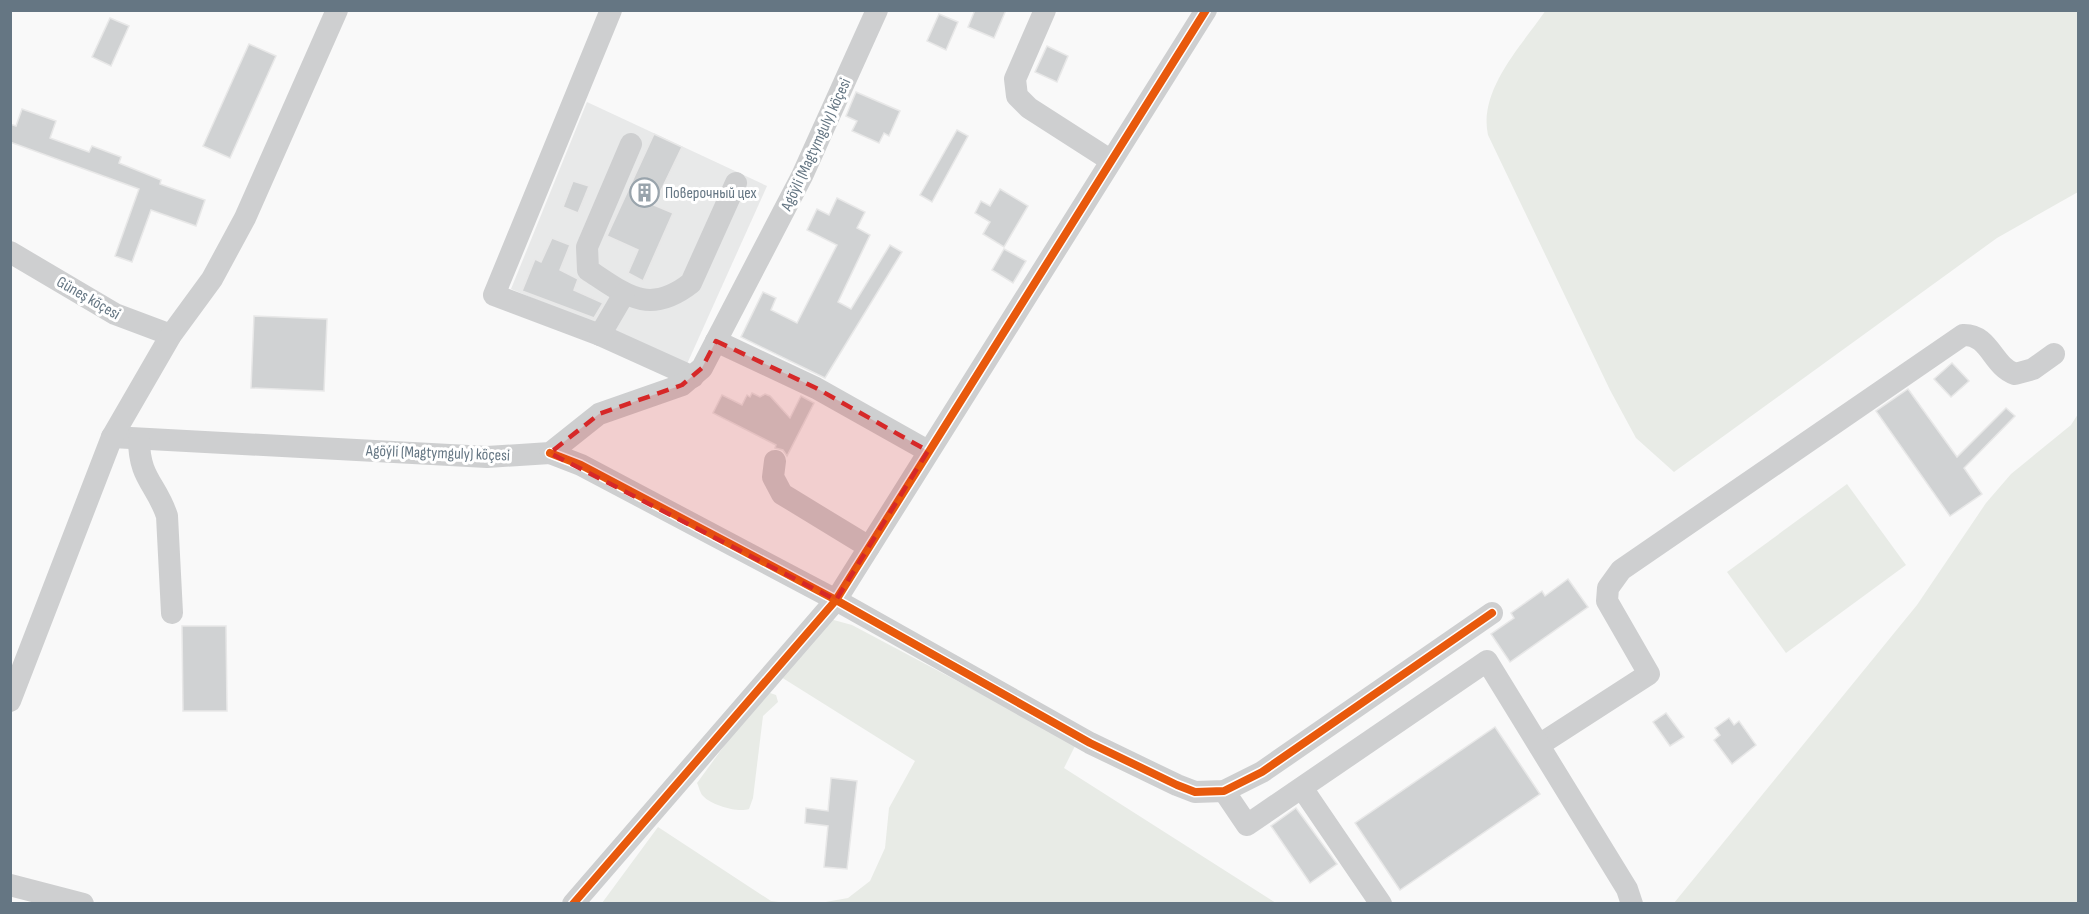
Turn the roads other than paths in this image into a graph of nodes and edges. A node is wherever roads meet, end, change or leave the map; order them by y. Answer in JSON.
{"nodes":[{"id":1,"x":337,"y":10,"type":"edge"},
{"id":2,"x":611,"y":10,"type":"edge"},
{"id":3,"x":877,"y":10,"type":"edge"},
{"id":4,"x":1045,"y":10,"type":"edge"},
{"id":5,"x":1206,"y":10,"type":"edge"},
{"id":6,"x":630,"y":144,"type":"dead end"},
{"id":7,"x":1110,"y":160,"type":"junction"},
{"id":8,"x":736,"y":183,"type":"dead end"},
{"id":9,"x":10,"y":252,"type":"edge"},
{"id":10,"x":624,"y":294,"type":"junction"},
{"id":11,"x":171,"y":334,"type":"junction"},
{"id":12,"x":600,"y":336,"type":"junction"},
{"id":13,"x":716,"y":342,"type":"junction"},
{"id":14,"x":2054,"y":354,"type":"dead end"},
{"id":15,"x":693,"y":377,"type":"junction"},
{"id":16,"x":112,"y":437,"type":"junction"},
{"id":17,"x":139,"y":439,"type":"junction"},
{"id":18,"x":928,"y":451,"type":"junction"},
{"id":19,"x":550,"y":453,"type":"junction"},
{"id":20,"x":776,"y":461,"type":"dead end"},
{"id":21,"x":869,"y":547,"type":"junction"},
{"id":22,"x":836,"y":600,"type":"junction"},
{"id":23,"x":172,"y":613,"type":"dead end"},
{"id":24,"x":1492,"y":613,"type":"dead end"},
{"id":25,"x":10,"y":701,"type":"edge"},
{"id":26,"x":1539,"y":746,"type":"junction"},
{"id":27,"x":1302,"y":788,"type":"junction"},
{"id":28,"x":1224,"y":791,"type":"junction"},
{"id":29,"x":10,"y":885,"type":"edge"},
{"id":30,"x":82,"y":903,"type":"edge"},
{"id":31,"x":573,"y":903,"type":"edge"},
{"id":32,"x":1381,"y":903,"type":"edge"},
{"id":33,"x":1632,"y":903,"type":"edge"}],
"edges":[{"from":1,"to":11,"type":"street"},
{"from":2,"to":12,"type":"street"},
{"from":3,"to":13,"type":"street","name":"Agöýli (Magtymguly) köçesi"},
{"from":4,"to":7,"type":"street"},
{"from":5,"to":7,"type":"street"},
{"from":6,"to":10,"type":"street"},
{"from":7,"to":18,"type":"street"},
{"from":8,"to":10,"type":"street"},
{"from":9,"to":11,"type":"street","name":"Güneş köçesi"},
{"from":10,"to":12,"type":"street"},
{"from":11,"to":16,"type":"street"},
{"from":12,"to":15,"type":"street"},
{"from":13,"to":15,"type":"street","name":"Agöýli (Magtymguly) köçesi"},
{"from":13,"to":18,"type":"street"},
{"from":14,"to":26,"type":"street"},
{"from":15,"to":19,"type":"street","name":"Agöýli (Magtymguly) köçesi"},
{"from":16,"to":17,"type":"street","name":"Agöýli (Magtymguly) köçesi"},
{"from":16,"to":25,"type":"street"},
{"from":17,"to":19,"type":"street","name":"Agöýli (Magtymguly) köçesi"},
{"from":17,"to":23,"type":"street"},
{"from":18,"to":21,"type":"street"},
{"from":19,"to":22,"type":"street"},
{"from":20,"to":21,"type":"street"},
{"from":21,"to":22,"type":"street"},
{"from":22,"to":28,"type":"street"},
{"from":22,"to":31,"type":"street"},
{"from":24,"to":28,"type":"street"},
{"from":26,"to":27,"type":"street"},
{"from":26,"to":33,"type":"street"},
{"from":27,"to":28,"type":"street"},
{"from":27,"to":32,"type":"street"},
{"from":29,"to":30,"type":"street"}]}
